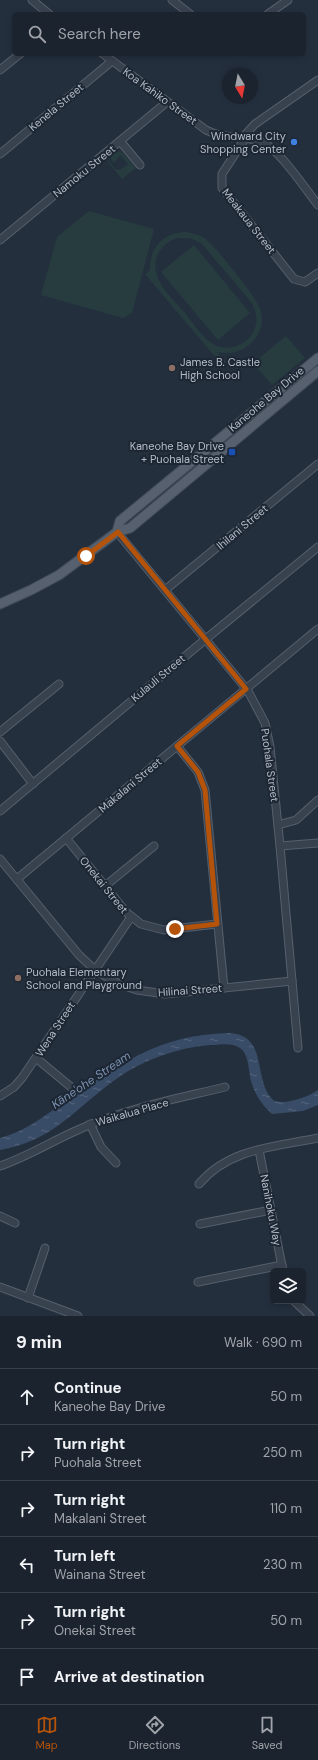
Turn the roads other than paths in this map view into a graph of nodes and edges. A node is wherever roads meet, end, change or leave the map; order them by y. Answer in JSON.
{"nodes":[{"id":1,"x":32,"y":0,"type":"edge"},
{"id":2,"x":172,"y":0,"type":"edge"},
{"id":3,"x":288,"y":0,"type":"edge"},
{"id":4,"x":47,"y":12,"type":"edge"},
{"id":5,"x":187,"y":12,"type":"edge"},
{"id":6,"x":271,"y":12,"type":"edge"},
{"id":7,"x":18,"y":56,"type":"edge"},
{"id":8,"x":106,"y":56,"type":"edge"},
{"id":9,"x":112,"y":61,"type":"junction"},
{"id":10,"x":0,"y":70,"type":"edge"},
{"id":11,"x":318,"y":80,"type":"edge"},
{"id":12,"x":167,"y":102,"type":"junction"},
{"id":13,"x":244,"y":137,"type":"junction"},
{"id":14,"x":120,"y":141,"type":"junction"},
{"id":15,"x":0,"y":154,"type":"edge"},
{"id":16,"x":140,"y":165,"type":"dead end"},
{"id":17,"x":318,"y":206,"type":"edge"},
{"id":18,"x":0,"y":240,"type":"edge"},
{"id":19,"x":318,"y":273,"type":"edge"},
{"id":20,"x":318,"y":358,"type":"edge"},
{"id":21,"x":318,"y":371,"type":"edge"},
{"id":22,"x":318,"y":464,"type":"edge"},
{"id":23,"x":172,"y":479,"type":"junction"},
{"id":24,"x":179,"y":487,"type":"junction"},
{"id":25,"x":118,"y":532,"type":"junction"},
{"id":26,"x":318,"y":547,"type":"edge"},
{"id":27,"x":165,"y":590,"type":"junction"},
{"id":28,"x":0,"y":604,"type":"edge"},
{"id":29,"x":318,"y":629,"type":"edge"},
{"id":30,"x":205,"y":639,"type":"junction"},
{"id":31,"x":59,"y":684,"type":"dead end"},
{"id":32,"x":246,"y":689,"type":"junction"},
{"id":33,"x":0,"y":732,"type":"edge"},
{"id":34,"x":0,"y":742,"type":"edge"},
{"id":35,"x":177,"y":746,"type":"junction"},
{"id":36,"x":32,"y":784,"type":"junction"},
{"id":37,"x":318,"y":800,"type":"edge"},
{"id":38,"x":0,"y":811,"type":"edge"},
{"id":39,"x":278,"y":825,"type":"junction"},
{"id":40,"x":66,"y":838,"type":"junction"},
{"id":41,"x":318,"y":843,"type":"edge"},
{"id":42,"x":154,"y":846,"type":"dead end"},
{"id":43,"x":280,"y":846,"type":"junction"},
{"id":44,"x":0,"y":859,"type":"edge"},
{"id":45,"x":17,"y":879,"type":"junction"},
{"id":46,"x":105,"y":886,"type":"junction"},
{"id":47,"x":131,"y":917,"type":"junction"},
{"id":48,"x":217,"y":924,"type":"junction"},
{"id":49,"x":95,"y":970,"type":"junction"},
{"id":50,"x":292,"y":981,"type":"junction"},
{"id":51,"x":224,"y":988,"type":"junction"},
{"id":52,"x":298,"y":1048,"type":"dead end"},
{"id":53,"x":36,"y":1058,"type":"junction"},
{"id":54,"x":71,"y":1087,"type":"dead end"},
{"id":55,"x":224,"y":1087,"type":"dead end"},
{"id":56,"x":0,"y":1096,"type":"edge"},
{"id":57,"x":90,"y":1124,"type":"junction"},
{"id":58,"x":318,"y":1140,"type":"edge"},
{"id":59,"x":259,"y":1150,"type":"junction"},
{"id":60,"x":116,"y":1163,"type":"dead end"},
{"id":61,"x":0,"y":1166,"type":"edge"},
{"id":62,"x":199,"y":1184,"type":"dead end"},
{"id":63,"x":271,"y":1210,"type":"junction"},
{"id":64,"x":0,"y":1216,"type":"edge"},
{"id":65,"x":15,"y":1223,"type":"dead end"},
{"id":66,"x":200,"y":1224,"type":"dead end"},
{"id":67,"x":45,"y":1248,"type":"dead end"},
{"id":68,"x":283,"y":1268,"type":"edge"},
{"id":69,"x":270,"y":1270,"type":"edge"},
{"id":70,"x":198,"y":1282,"type":"dead end"},
{"id":71,"x":0,"y":1287,"type":"edge"},
{"id":72,"x":28,"y":1298,"type":"junction"},
{"id":73,"x":297,"y":1304,"type":"edge"},
{"id":74,"x":78,"y":1316,"type":"edge"},
{"id":75,"x":310,"y":1316,"type":"edge"}],
"edges":[{"from":1,"to":4,"type":"street"},
{"from":2,"to":5,"type":"street"},
{"from":3,"to":6,"type":"street"},
{"from":7,"to":10,"type":"street"},
{"from":8,"to":9,"type":"street","name":"Koa Kahiko Street"},
{"from":9,"to":12,"type":"street","name":"Koa Kahiko Street"},
{"from":9,"to":15,"type":"street","name":"Kenela Street"},
{"from":11,"to":13,"type":"street"},
{"from":12,"to":13,"type":"street","name":"Koa Kahiko Street"},
{"from":12,"to":14,"type":"street","name":"Namoku Street"},
{"from":13,"to":17,"type":"street","name":"Koa Kahiko Street"},
{"from":13,"to":19,"type":"street","name":"Meakaua Street"},
{"from":14,"to":16,"type":"street"},
{"from":14,"to":18,"type":"street","name":"Namoku Street"},
{"from":20,"to":23,"type":"main road","name":"Kaneohe Bay Drive"},
{"from":21,"to":24,"type":"main road","name":"Kaneohe Bay Drive"},
{"from":22,"to":27,"type":"street","name":"Ihilani Street"},
{"from":23,"to":24,"type":"main road"},
{"from":23,"to":25,"type":"main road","name":"Kaneohe Bay Drive"},
{"from":24,"to":25,"type":"main road","name":"Kaneohe Bay Drive"},
{"from":25,"to":27,"type":"street","name":"Puohala Street"},
{"from":25,"to":28,"type":"main road","name":"Kaneohe Bay Drive"},
{"from":26,"to":30,"type":"street","name":"Kulauli Street"},
{"from":27,"to":30,"type":"street","name":"Puohala Street"},
{"from":29,"to":32,"type":"street","name":"Makalani Street"},
{"from":30,"to":32,"type":"street","name":"Puohala Street"},
{"from":30,"to":36,"type":"street","name":"Kulauli Street"},
{"from":31,"to":33,"type":"street"},
{"from":32,"to":35,"type":"street","name":"Makalani Street"},
{"from":32,"to":39,"type":"street","name":"Puohala Street"},
{"from":34,"to":36,"type":"street"},
{"from":35,"to":40,"type":"street","name":"Makalani Street"},
{"from":35,"to":48,"type":"street"},
{"from":36,"to":38,"type":"street","name":"Kulauli Street"},
{"from":37,"to":39,"type":"street"},
{"from":39,"to":43,"type":"street","name":"Puohala Street"},
{"from":40,"to":45,"type":"street","name":"Makalani Street"},
{"from":40,"to":46,"type":"street","name":"Onekai Street"},
{"from":41,"to":43,"type":"street"},
{"from":42,"to":46,"type":"street"},
{"from":43,"to":50,"type":"street","name":"Puohala Street"},
{"from":44,"to":45,"type":"street","name":"Hilinai Street"},
{"from":45,"to":49,"type":"street","name":"Hilinai Street"},
{"from":46,"to":47,"type":"street","name":"Onekai Street"},
{"from":47,"to":48,"type":"street","name":"Onekai Street"},
{"from":47,"to":49,"type":"street","name":"Wena Street"},
{"from":48,"to":51,"type":"street"},
{"from":49,"to":51,"type":"street","name":"Hilinai Street"},
{"from":49,"to":53,"type":"street","name":"Wena Street"},
{"from":50,"to":51,"type":"street","name":"Hilinai Street"},
{"from":50,"to":52,"type":"street","name":"Puohala Street"},
{"from":53,"to":54,"type":"street"},
{"from":53,"to":56,"type":"street","name":"Wena Street"},
{"from":55,"to":57,"type":"street","name":"Waikalua Place"},
{"from":57,"to":60,"type":"street"},
{"from":57,"to":61,"type":"street","name":"Waikalua Place"},
{"from":58,"to":59,"type":"street"},
{"from":59,"to":62,"type":"street"},
{"from":59,"to":63,"type":"street","name":"Nanihoku Way"},
{"from":63,"to":66,"type":"street"},
{"from":63,"to":68,"type":"street","name":"Nanihoku Way"},
{"from":64,"to":65,"type":"street"},
{"from":67,"to":72,"type":"street"},
{"from":69,"to":70,"type":"street"},
{"from":71,"to":72,"type":"street"},
{"from":72,"to":74,"type":"street"},
{"from":73,"to":75,"type":"street"}]}
